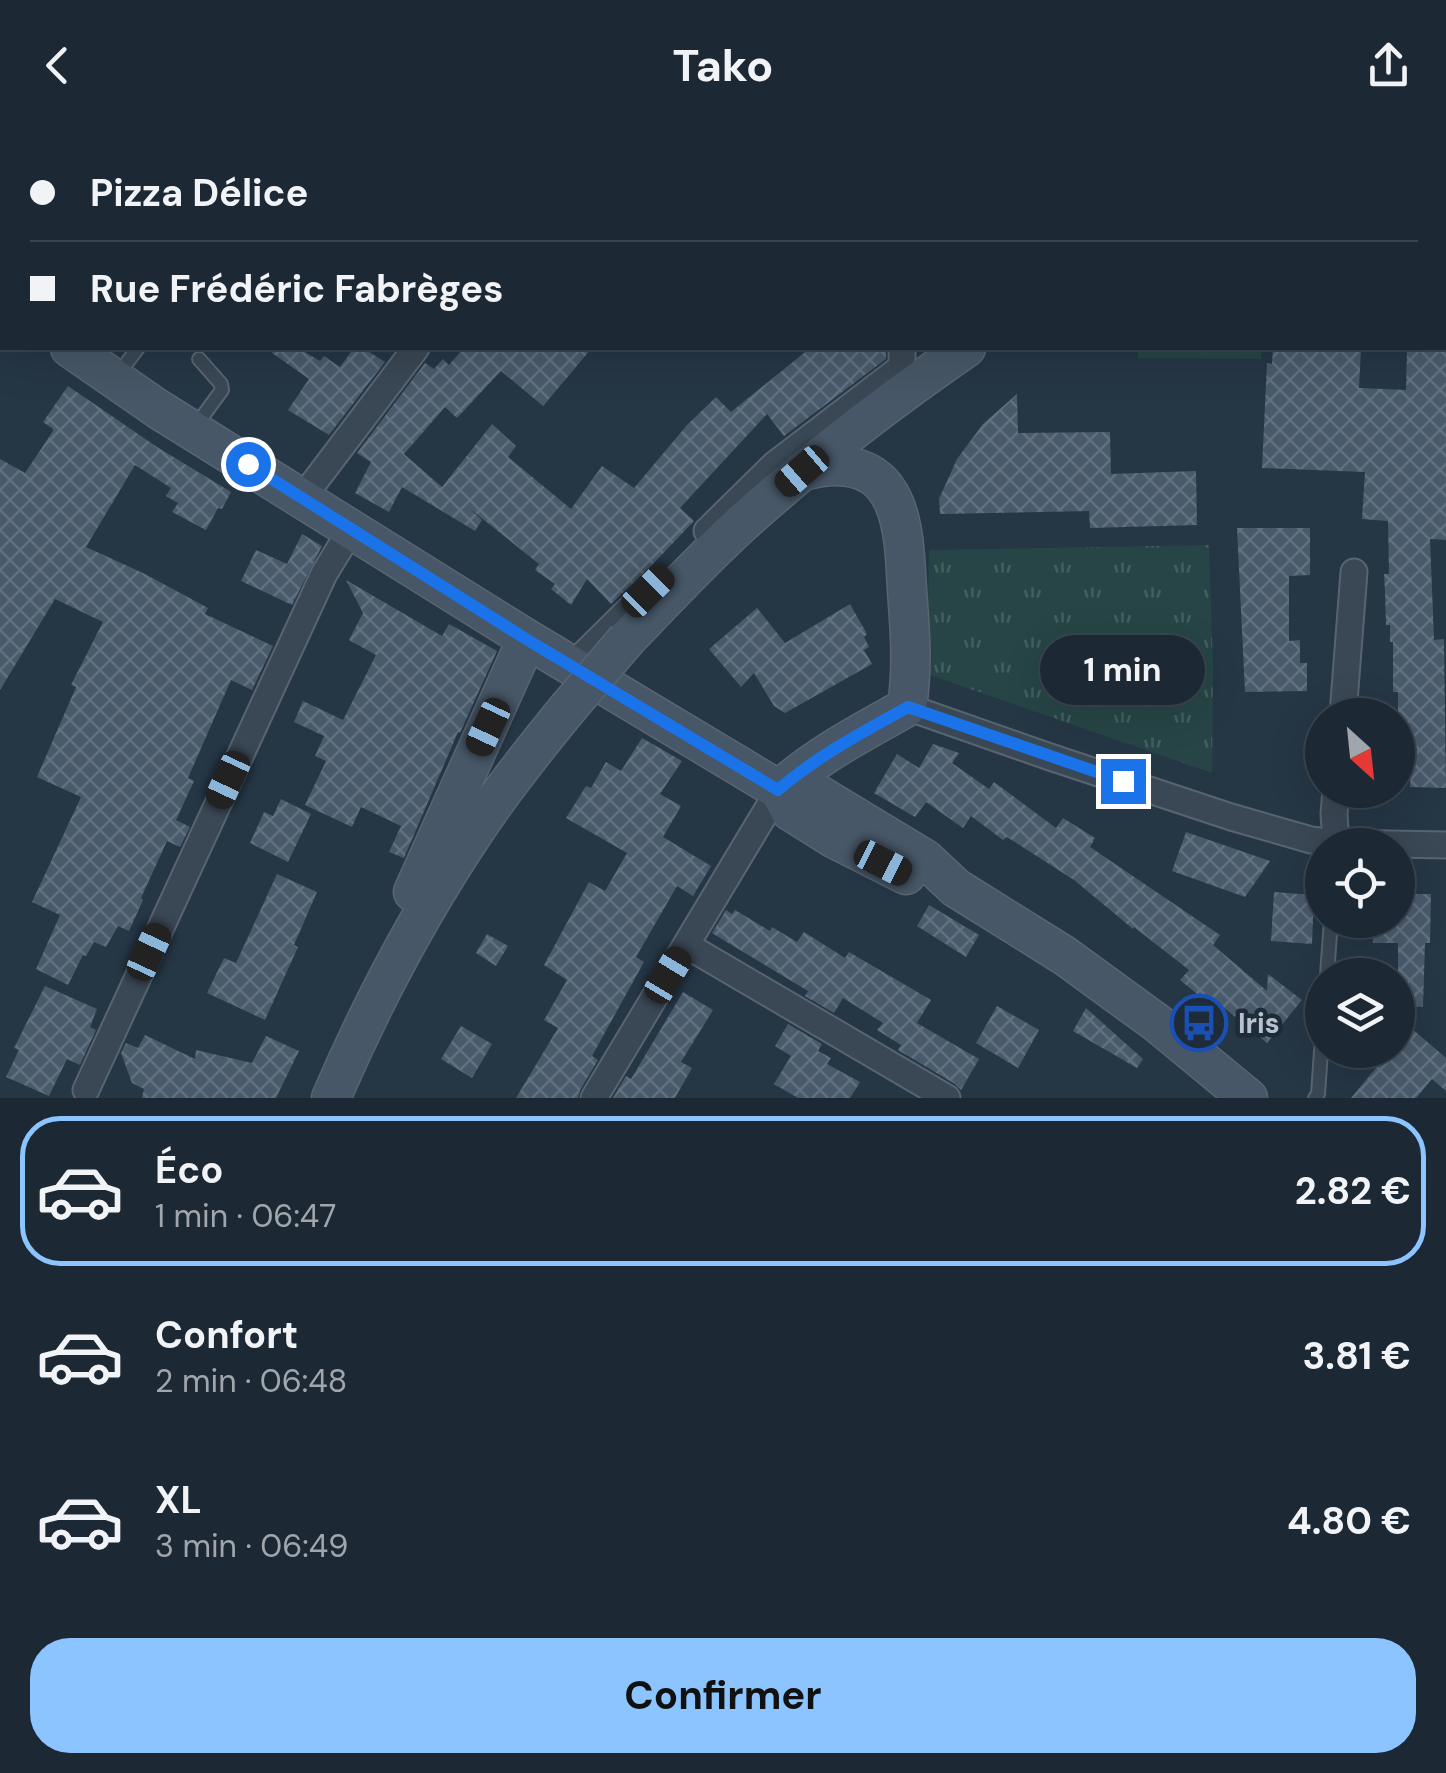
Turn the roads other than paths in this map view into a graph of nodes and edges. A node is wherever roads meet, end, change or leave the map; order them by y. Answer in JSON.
{"nodes":[{"id":1,"x":73,"y":350,"type":"edge"},
{"id":2,"x":136,"y":350,"type":"edge"},
{"id":3,"x":414,"y":350,"type":"edge"},
{"id":4,"x":902,"y":350,"type":"edge"},
{"id":5,"x":963,"y":350,"type":"edge"},
{"id":6,"x":199,"y":359,"type":"dead end"},
{"id":7,"x":114,"y":379,"type":"junction"},
{"id":8,"x":192,"y":430,"type":"junction"},
{"id":9,"x":802,"y":471,"type":"junction"},
{"id":10,"x":304,"y":497,"type":"junction"},
{"id":11,"x":352,"y":528,"type":"junction"},
{"id":12,"x":1354,"y":572,"type":"dead end"},
{"id":13,"x":526,"y":639,"type":"junction"},
{"id":14,"x":572,"y":666,"type":"junction"},
{"id":15,"x":1343,"y":698,"type":"edge"},
{"id":16,"x":908,"y":707,"type":"junction"},
{"id":17,"x":778,"y":790,"type":"junction"},
{"id":18,"x":1305,"y":838,"type":"edge"},
{"id":19,"x":1415,"y":845,"type":"edge"},
{"id":20,"x":1446,"y":845,"type":"edge"},
{"id":21,"x":686,"y":944,"type":"junction"},
{"id":22,"x":348,"y":1057,"type":"junction"},
{"id":23,"x":1320,"y":1068,"type":"edge"},
{"id":24,"x":92,"y":1094,"type":"edge"},
{"id":25,"x":330,"y":1098,"type":"edge"},
{"id":26,"x":594,"y":1098,"type":"edge"},
{"id":27,"x":947,"y":1098,"type":"edge"},
{"id":28,"x":1248,"y":1098,"type":"edge"},
{"id":29,"x":1315,"y":1098,"type":"edge"}],
"edges":[{"from":1,"to":7,"type":"street"},
{"from":2,"to":7,"type":"lane"},
{"from":3,"to":10,"type":"street"},
{"from":4,"to":14,"type":"street"},
{"from":5,"to":9,"type":"street"},
{"from":6,"to":8,"type":"lane"},
{"from":7,"to":8,"type":"street"},
{"from":8,"to":10,"type":"street"},
{"from":9,"to":16,"type":"street"},
{"from":9,"to":22,"type":"street","bridge":true},
{"from":10,"to":11,"type":"street"},
{"from":11,"to":13,"type":"street"},
{"from":11,"to":24,"type":"street"},
{"from":12,"to":15,"type":"street"},
{"from":13,"to":14,"type":"street"},
{"from":13,"to":22,"type":"street"},
{"from":14,"to":17,"type":"street"},
{"from":16,"to":17,"type":"street"},
{"from":16,"to":18,"type":"street"},
{"from":17,"to":21,"type":"street"},
{"from":17,"to":28,"type":"street"},
{"from":19,"to":20,"type":"street"},
{"from":21,"to":26,"type":"street"},
{"from":21,"to":27,"type":"street"},
{"from":22,"to":25,"type":"street"},
{"from":23,"to":29,"type":"lane"}]}
